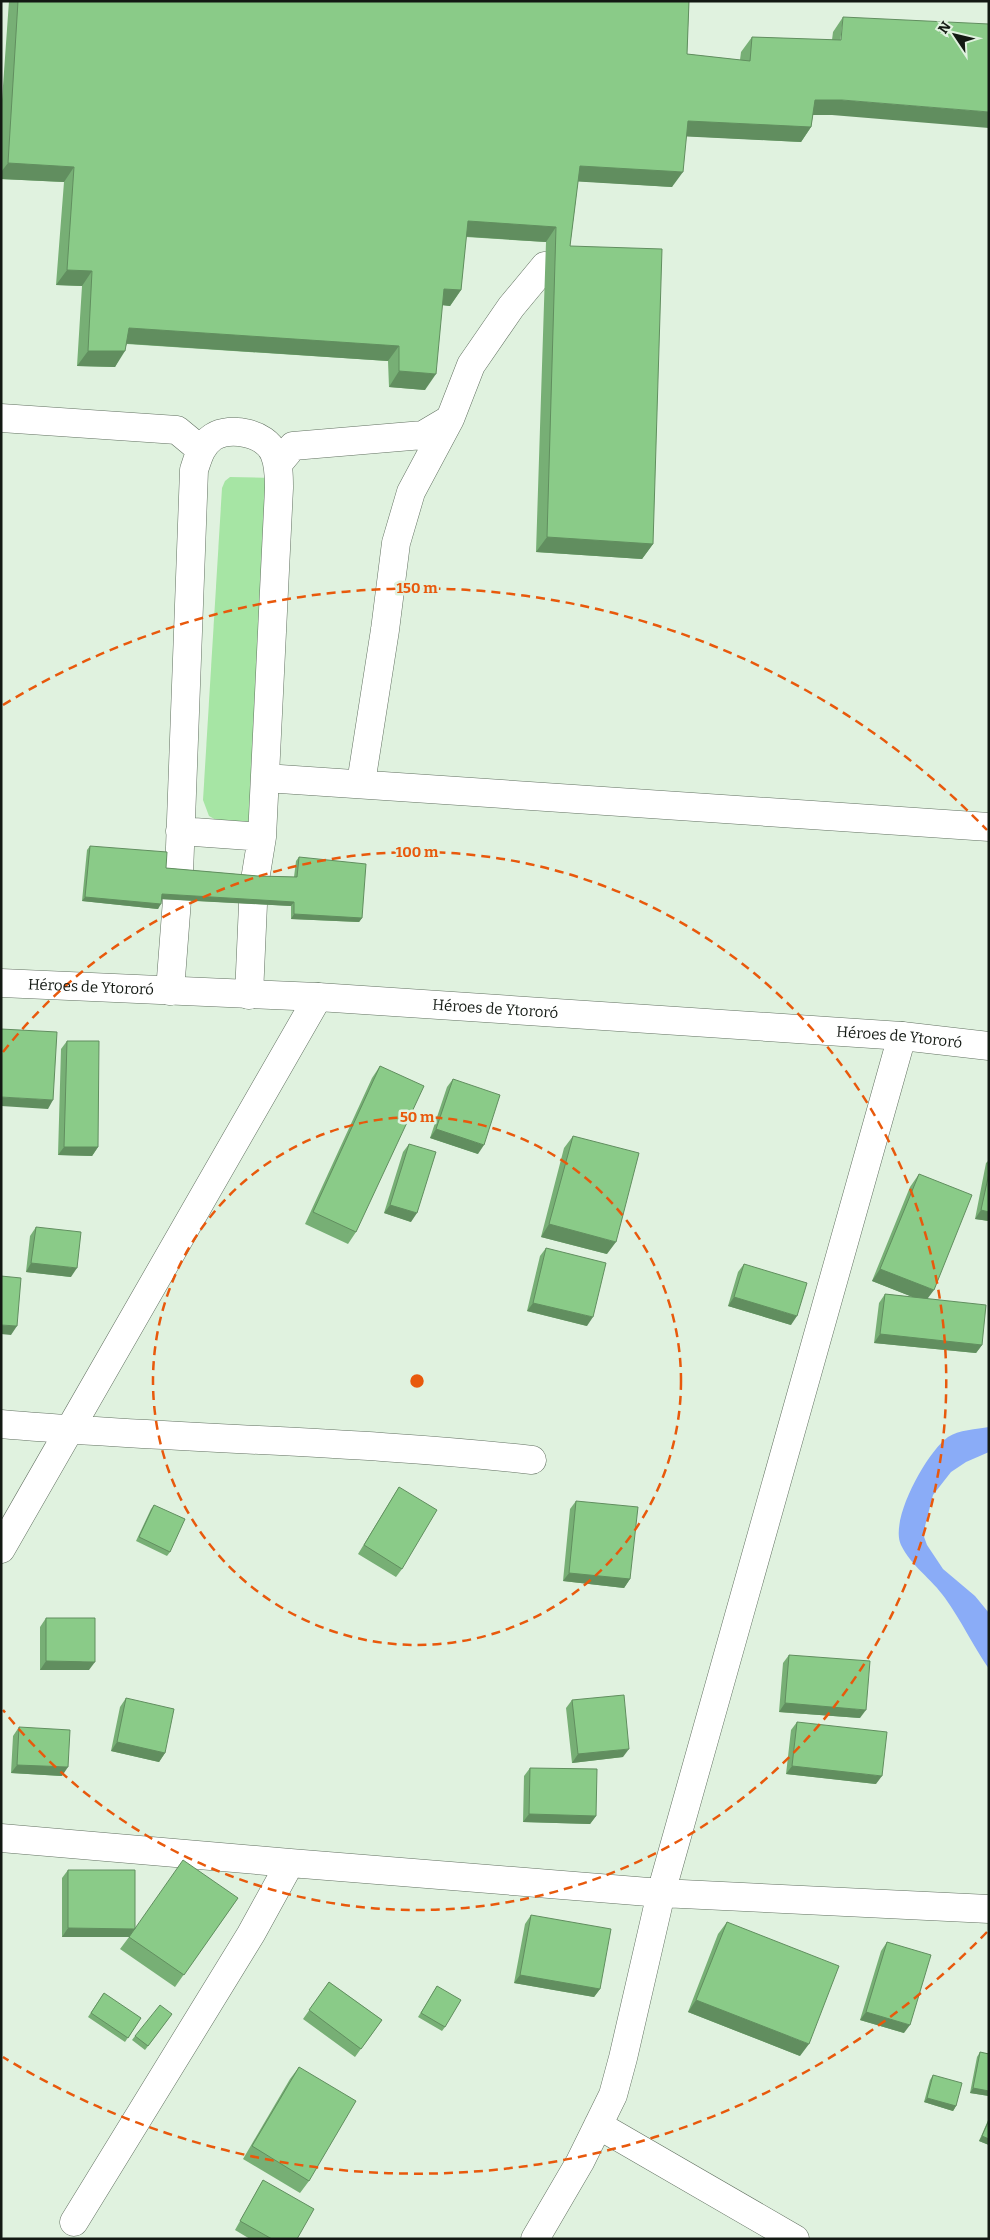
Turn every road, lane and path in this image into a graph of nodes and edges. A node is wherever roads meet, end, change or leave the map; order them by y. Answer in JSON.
{"nodes":[{"id":1,"x":545,"y":266,"type":"dead end"},
{"id":2,"x":1,"y":418,"type":"edge"},
{"id":3,"x":450,"y":419,"type":"junction"},
{"id":4,"x":200,"y":450,"type":"junction"},
{"id":5,"x":278,"y":464,"type":"junction"},
{"id":6,"x":265,"y":778,"type":"junction"},
{"id":7,"x":361,"y":783,"type":"junction"},
{"id":8,"x":989,"y":827,"type":"edge"},
{"id":9,"x":180,"y":831,"type":"junction"},
{"id":10,"x":262,"y":837,"type":"junction"},
{"id":11,"x":1,"y":983,"type":"edge"},
{"id":12,"x":170,"y":991,"type":"junction"},
{"id":13,"x":249,"y":995,"type":"junction"},
{"id":14,"x":318,"y":997,"type":"junction"},
{"id":15,"x":902,"y":1036,"type":"junction"},
{"id":16,"x":989,"y":1046,"type":"edge"},
{"id":17,"x":1,"y":1424,"type":"edge"},
{"id":18,"x":68,"y":1430,"type":"junction"},
{"id":19,"x":532,"y":1460,"type":"dead end"},
{"id":20,"x":1,"y":1550,"type":"edge"},
{"id":21,"x":1,"y":1838,"type":"edge"},
{"id":22,"x":290,"y":1863,"type":"junction"},
{"id":23,"x":661,"y":1892,"type":"junction"},
{"id":24,"x":989,"y":1909,"type":"edge"},
{"id":25,"x":598,"y":2126,"type":"junction"},
{"id":26,"x":74,"y":2222,"type":"dead end"},
{"id":27,"x":535,"y":2239,"type":"edge"},
{"id":28,"x":796,"y":2239,"type":"edge"}],
"edges":[{"from":1,"to":3,"type":"street"},
{"from":2,"to":4,"type":"street"},
{"from":3,"to":5,"type":"street"},
{"from":3,"to":7,"type":"street"},
{"from":4,"to":5,"type":"street"},
{"from":4,"to":9,"type":"street"},
{"from":5,"to":6,"type":"street"},
{"from":6,"to":7,"type":"street"},
{"from":6,"to":10,"type":"street"},
{"from":7,"to":8,"type":"street"},
{"from":9,"to":10,"type":"street"},
{"from":9,"to":12,"type":"street"},
{"from":10,"to":13,"type":"street"},
{"from":11,"to":12,"type":"street","name":"Héroes de Ytororó"},
{"from":12,"to":13,"type":"street","name":"Héroes de Ytororó"},
{"from":13,"to":14,"type":"street","name":"Héroes de Ytororó"},
{"from":14,"to":15,"type":"street","name":"Héroes de Ytororó"},
{"from":14,"to":18,"type":"street"},
{"from":15,"to":16,"type":"street","name":"Héroes de Ytororó"},
{"from":15,"to":23,"type":"street"},
{"from":17,"to":18,"type":"street"},
{"from":18,"to":19,"type":"street"},
{"from":18,"to":20,"type":"street"},
{"from":21,"to":22,"type":"street"},
{"from":22,"to":23,"type":"street"},
{"from":22,"to":26,"type":"street"},
{"from":23,"to":24,"type":"street"},
{"from":23,"to":25,"type":"street"},
{"from":25,"to":27,"type":"street"},
{"from":25,"to":28,"type":"street"}]}
